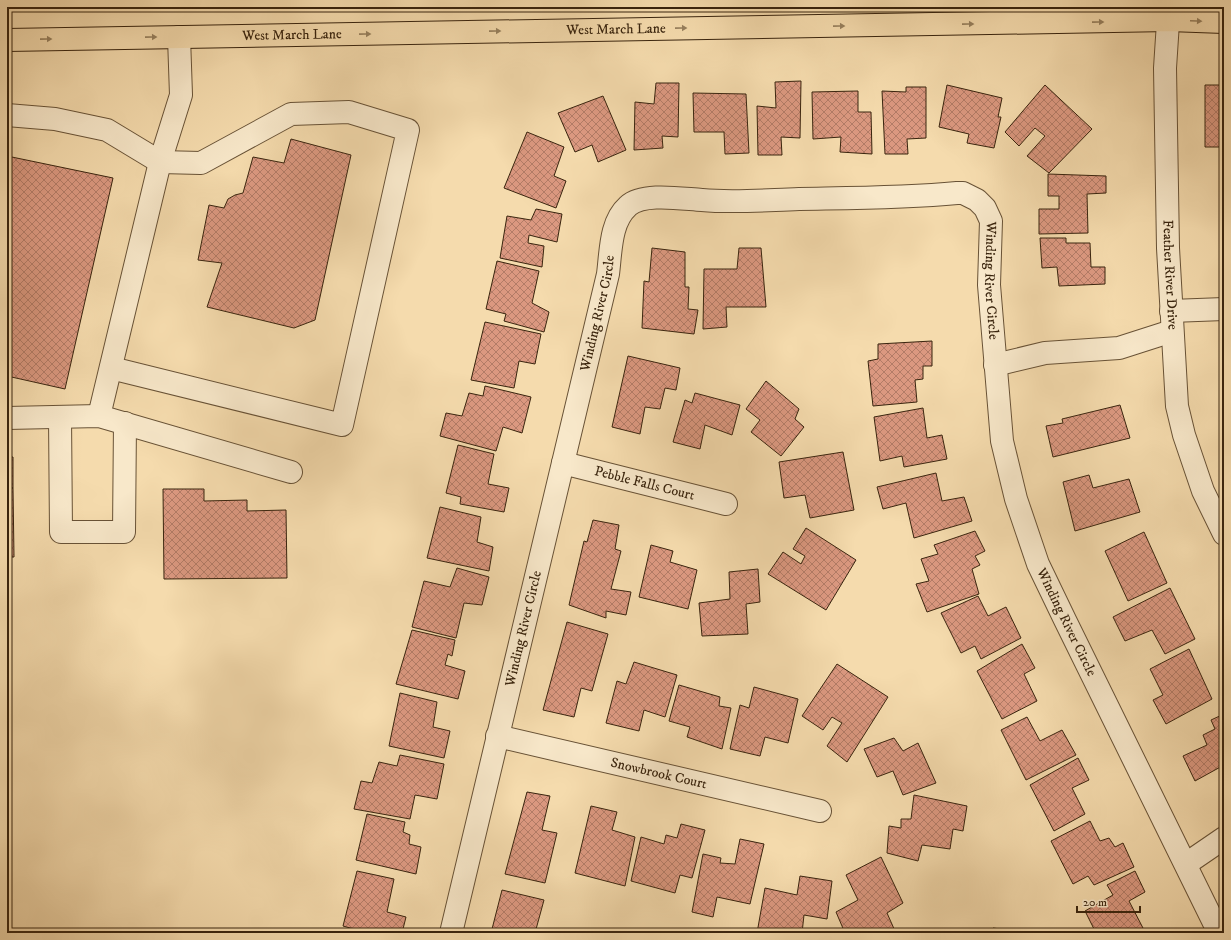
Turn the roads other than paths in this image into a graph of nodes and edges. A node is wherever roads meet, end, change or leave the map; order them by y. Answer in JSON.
{"nodes":[{"id":1,"x":1169,"y":14,"type":"edge"},
{"id":2,"x":1224,"y":22,"type":"edge"},
{"id":3,"x":179,"y":36,"type":"junction"},
{"id":4,"x":7,"y":40,"type":"edge"},
{"id":5,"x":7,"y":115,"type":"edge"},
{"id":6,"x":160,"y":162,"type":"junction"},
{"id":7,"x":1224,"y":309,"type":"edge"},
{"id":8,"x":1172,"y":321,"type":"junction"},
{"id":9,"x":995,"y":365,"type":"junction"},
{"id":10,"x":111,"y":368,"type":"junction"},
{"id":11,"x":99,"y":416,"type":"junction"},
{"id":12,"x":60,"y":417,"type":"junction"},
{"id":13,"x":7,"y":418,"type":"edge"},
{"id":14,"x":124,"y":423,"type":"junction"},
{"id":15,"x":563,"y":463,"type":"junction"},
{"id":16,"x":292,"y":472,"type":"dead end"},
{"id":17,"x":726,"y":504,"type":"dead end"},
{"id":18,"x":1224,"y":534,"type":"edge"},
{"id":19,"x":497,"y":736,"type":"junction"},
{"id":20,"x":820,"y":811,"type":"dead end"},
{"id":21,"x":1224,"y":838,"type":"edge"},
{"id":22,"x":1186,"y":864,"type":"junction"},
{"id":23,"x":451,"y":933,"type":"edge"},
{"id":24,"x":1219,"y":933,"type":"edge"}],
"edges":[{"from":1,"to":2,"type":"main road","name":"West March Lane","one_way":true},
{"from":3,"to":1,"type":"main road","name":"West March Lane","one_way":true},
{"from":1,"to":8,"type":"street","name":"Feather River Drive"},
{"from":4,"to":3,"type":"main road","name":"West March Lane","one_way":true},
{"from":3,"to":6,"type":"street"},
{"from":5,"to":6,"type":"street"},
{"from":6,"to":10,"type":"street"},
{"from":6,"to":10,"type":"street"},
{"from":7,"to":8,"type":"street"},
{"from":8,"to":9,"type":"street"},
{"from":8,"to":18,"type":"street","name":"Feather River Drive"},
{"from":9,"to":15,"type":"street","name":"Winding River Circle"},
{"from":9,"to":22,"type":"street","name":"Winding River Circle"},
{"from":10,"to":11,"type":"street"},
{"from":11,"to":12,"type":"street"},
{"from":11,"to":14,"type":"street"},
{"from":12,"to":13,"type":"street"},
{"from":12,"to":14,"type":"street"},
{"from":14,"to":16,"type":"street"},
{"from":15,"to":17,"type":"street","name":"Pebble Falls Court"},
{"from":15,"to":19,"type":"street","name":"Winding River Circle"},
{"from":19,"to":20,"type":"street","name":"Snowbrook Court"},
{"from":19,"to":23,"type":"street","name":"Winding River Circle"},
{"from":21,"to":22,"type":"street"},
{"from":22,"to":24,"type":"street","name":"Winding River Circle"}]}
